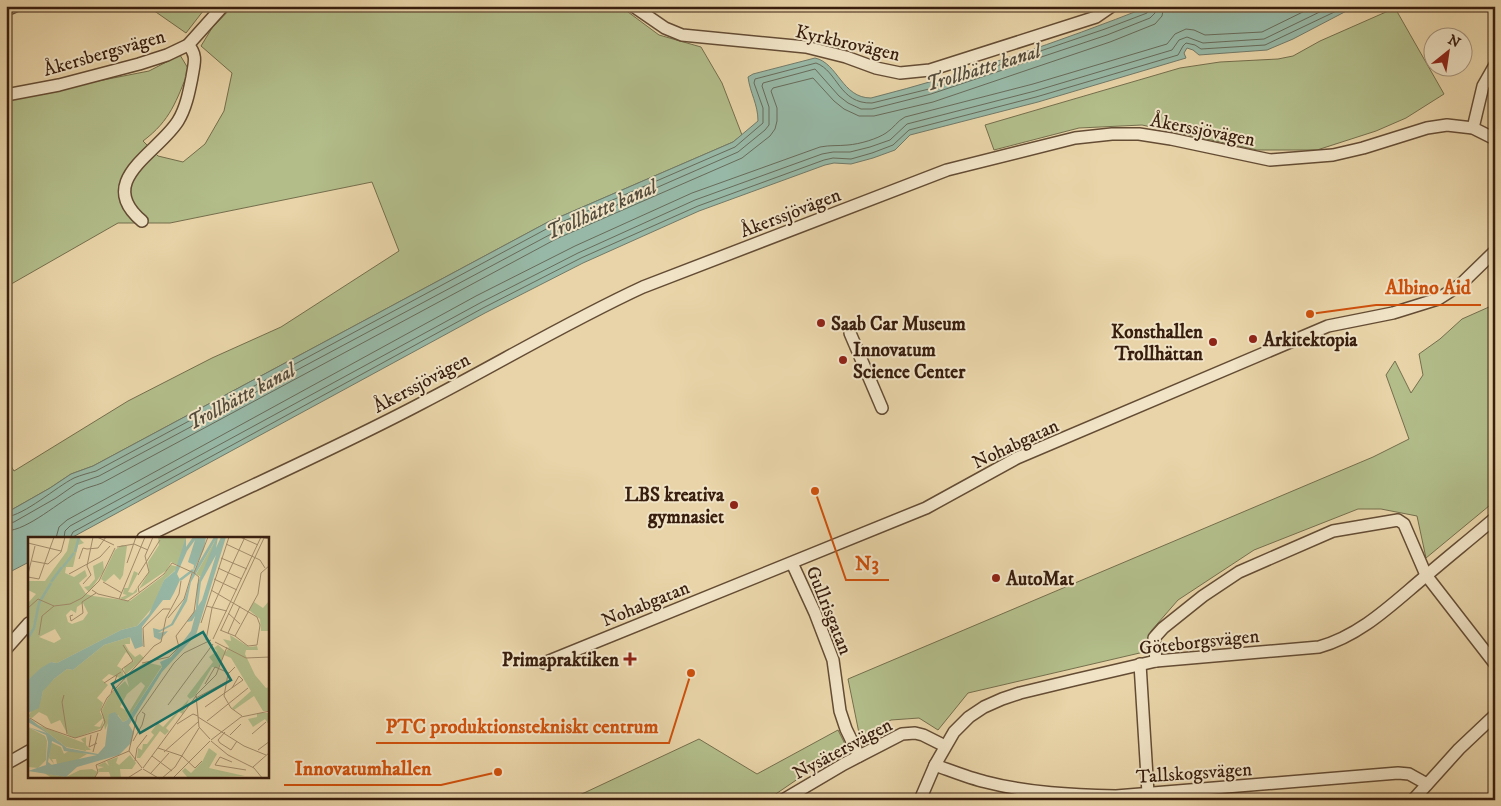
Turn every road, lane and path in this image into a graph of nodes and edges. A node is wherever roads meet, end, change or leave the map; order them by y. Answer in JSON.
{"nodes":[{"id":1,"x":14,"y":6,"type":"edge"},
{"id":2,"x":223,"y":6,"type":"edge"},
{"id":3,"x":633,"y":6,"type":"edge"},
{"id":4,"x":1112,"y":6,"type":"edge"},
{"id":5,"x":6,"y":10,"type":"edge"},
{"id":6,"x":188,"y":45,"type":"junction"},
{"id":7,"x":1495,"y":65,"type":"edge"},
{"id":8,"x":6,"y":95,"type":"edge"},
{"id":9,"x":1473,"y":128,"type":"junction"},
{"id":10,"x":1495,"y":139,"type":"edge"},
{"id":11,"x":142,"y":221,"type":"dead end"},
{"id":12,"x":1495,"y":251,"type":"edge"},
{"id":13,"x":850,"y":333,"type":"dead end"},
{"id":14,"x":882,"y":408,"type":"dead end"},
{"id":15,"x":1495,"y":518,"type":"edge"},
{"id":16,"x":145,"y":537,"type":"edge"},
{"id":17,"x":792,"y":563,"type":"junction"},
{"id":18,"x":1426,"y":575,"type":"junction"},
{"id":19,"x":28,"y":624,"type":"edge"},
{"id":20,"x":6,"y":650,"type":"edge"},
{"id":21,"x":1156,"y":662,"type":"junction"},
{"id":22,"x":544,"y":664,"type":"dead end"},
{"id":23,"x":1140,"y":664,"type":"junction"},
{"id":24,"x":1495,"y":664,"type":"edge"},
{"id":25,"x":1495,"y":715,"type":"edge"},
{"id":26,"x":946,"y":746,"type":"junction"},
{"id":27,"x":28,"y":752,"type":"edge"},
{"id":28,"x":859,"y":756,"type":"junction"},
{"id":29,"x":6,"y":764,"type":"edge"},
{"id":30,"x":935,"y":765,"type":"junction"},
{"id":31,"x":1427,"y":784,"type":"junction"},
{"id":32,"x":1148,"y":793,"type":"junction"},
{"id":33,"x":784,"y":800,"type":"edge"},
{"id":34,"x":920,"y":800,"type":"edge"},
{"id":35,"x":1413,"y":800,"type":"edge"}],
"edges":[{"from":1,"to":5,"type":"street"},
{"from":2,"to":6,"type":"street","name":"Åkersbergsvägen"},
{"from":3,"to":4,"type":"street","name":"Kyrkbrovägen"},
{"from":6,"to":8,"type":"street","name":"Åkersbergsvägen"},
{"from":6,"to":11,"type":"street"},
{"from":7,"to":9,"type":"street"},
{"from":9,"to":10,"type":"street","name":"Åkerssjövägen"},
{"from":9,"to":16,"type":"street","name":"Åkerssjövägen"},
{"from":12,"to":17,"type":"street","name":"Nohabgatan"},
{"from":13,"to":14,"type":"street"},
{"from":15,"to":18,"type":"street","name":"Göteborgsvägen"},
{"from":17,"to":22,"type":"street","name":"Nohabgatan"},
{"from":17,"to":28,"type":"street","name":"Gullrisgatan"},
{"from":18,"to":21,"type":"street","name":"Göteborgsvägen"},
{"from":18,"to":21,"type":"street"},
{"from":18,"to":24,"type":"street"},
{"from":19,"to":20,"type":"street"},
{"from":21,"to":23,"type":"street","name":"Göteborgsvägen"},
{"from":23,"to":26,"type":"street","name":"Göteborgsvägen"},
{"from":23,"to":32,"type":"street"},
{"from":25,"to":31,"type":"street"},
{"from":26,"to":28,"type":"street","name":"Nysätersvägen"},
{"from":26,"to":30,"type":"street","name":"Göteborgsvägen"},
{"from":27,"to":29,"type":"street"},
{"from":28,"to":33,"type":"street","name":"Nysätersvägen"},
{"from":30,"to":32,"type":"street","name":"Tallskogsvägen"},
{"from":30,"to":34,"type":"street","name":"Göteborgsvägen"},
{"from":31,"to":32,"type":"street","name":"Tallskogsvägen"},
{"from":31,"to":35,"type":"street"}]}
